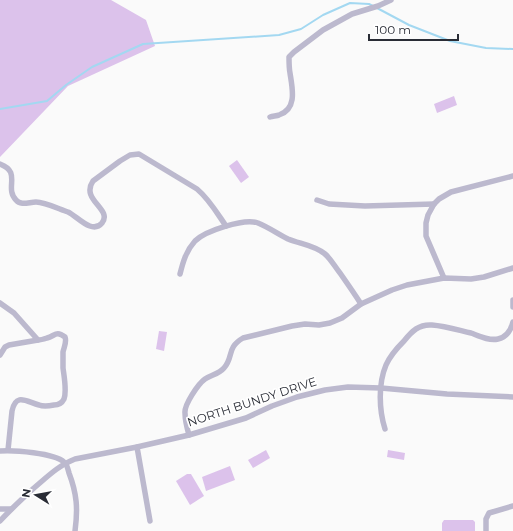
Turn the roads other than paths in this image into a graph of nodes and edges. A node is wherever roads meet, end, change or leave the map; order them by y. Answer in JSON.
{"nodes":[{"id":1,"x":391,"y":0,"type":"edge"},
{"id":2,"x":270,"y":117,"type":"dead end"},
{"id":3,"x":0,"y":164,"type":"edge"},
{"id":4,"x":513,"y":176,"type":"edge"},
{"id":5,"x":317,"y":200,"type":"dead end"},
{"id":6,"x":434,"y":204,"type":"junction"},
{"id":7,"x":226,"y":226,"type":"junction"},
{"id":8,"x":513,"y":268,"type":"edge"},
{"id":9,"x":180,"y":274,"type":"dead end"},
{"id":10,"x":444,"y":278,"type":"junction"},
{"id":11,"x":513,"y":300,"type":"edge"},
{"id":12,"x":0,"y":303,"type":"edge"},
{"id":13,"x":360,"y":304,"type":"junction"},
{"id":14,"x":513,"y":307,"type":"edge"},
{"id":15,"x":513,"y":322,"type":"edge"},
{"id":16,"x":38,"y":340,"type":"junction"},
{"id":17,"x":0,"y":355,"type":"edge"},
{"id":18,"x":381,"y":388,"type":"junction"},
{"id":19,"x":513,"y":397,"type":"edge"},
{"id":20,"x":385,"y":429,"type":"dead end"},
{"id":21,"x":189,"y":435,"type":"junction"},
{"id":22,"x":137,"y":447,"type":"junction"},
{"id":23,"x":0,"y":450,"type":"edge"},
{"id":24,"x":8,"y":450,"type":"junction"},
{"id":25,"x":65,"y":462,"type":"junction"},
{"id":26,"x":513,"y":506,"type":"edge"},
{"id":27,"x":0,"y":509,"type":"edge"},
{"id":28,"x":11,"y":509,"type":"junction"},
{"id":29,"x":0,"y":521,"type":"edge"},
{"id":30,"x":150,"y":521,"type":"dead end"},
{"id":31,"x":75,"y":531,"type":"edge"},
{"id":32,"x":486,"y":531,"type":"edge"}],
"edges":[{"from":1,"to":2,"type":"street"},
{"from":3,"to":7,"type":"street"},
{"from":4,"to":6,"type":"street"},
{"from":5,"to":6,"type":"street"},
{"from":6,"to":10,"type":"street"},
{"from":7,"to":9,"type":"street"},
{"from":7,"to":13,"type":"street"},
{"from":8,"to":10,"type":"street"},
{"from":10,"to":13,"type":"street"},
{"from":11,"to":14,"type":"street"},
{"from":12,"to":16,"type":"street"},
{"from":13,"to":21,"type":"street"},
{"from":15,"to":18,"type":"street"},
{"from":16,"to":17,"type":"street"},
{"from":16,"to":24,"type":"street"},
{"from":18,"to":19,"type":"street","name":"NORTH BUNDY DRIVE"},
{"from":18,"to":20,"type":"street"},
{"from":18,"to":21,"type":"street","name":"NORTH BUNDY DRIVE"},
{"from":21,"to":22,"type":"street","name":"NORTH BUNDY DRIVE"},
{"from":22,"to":25,"type":"street","name":"NORTH BUNDY DRIVE"},
{"from":22,"to":30,"type":"street"},
{"from":23,"to":24,"type":"street"},
{"from":24,"to":25,"type":"street"},
{"from":25,"to":28,"type":"street","name":"NORTH BUNDY DRIVE"},
{"from":25,"to":31,"type":"street"},
{"from":26,"to":32,"type":"street"},
{"from":27,"to":28,"type":"street"},
{"from":28,"to":29,"type":"street","name":"NORTH BUNDY DRIVE"}]}
